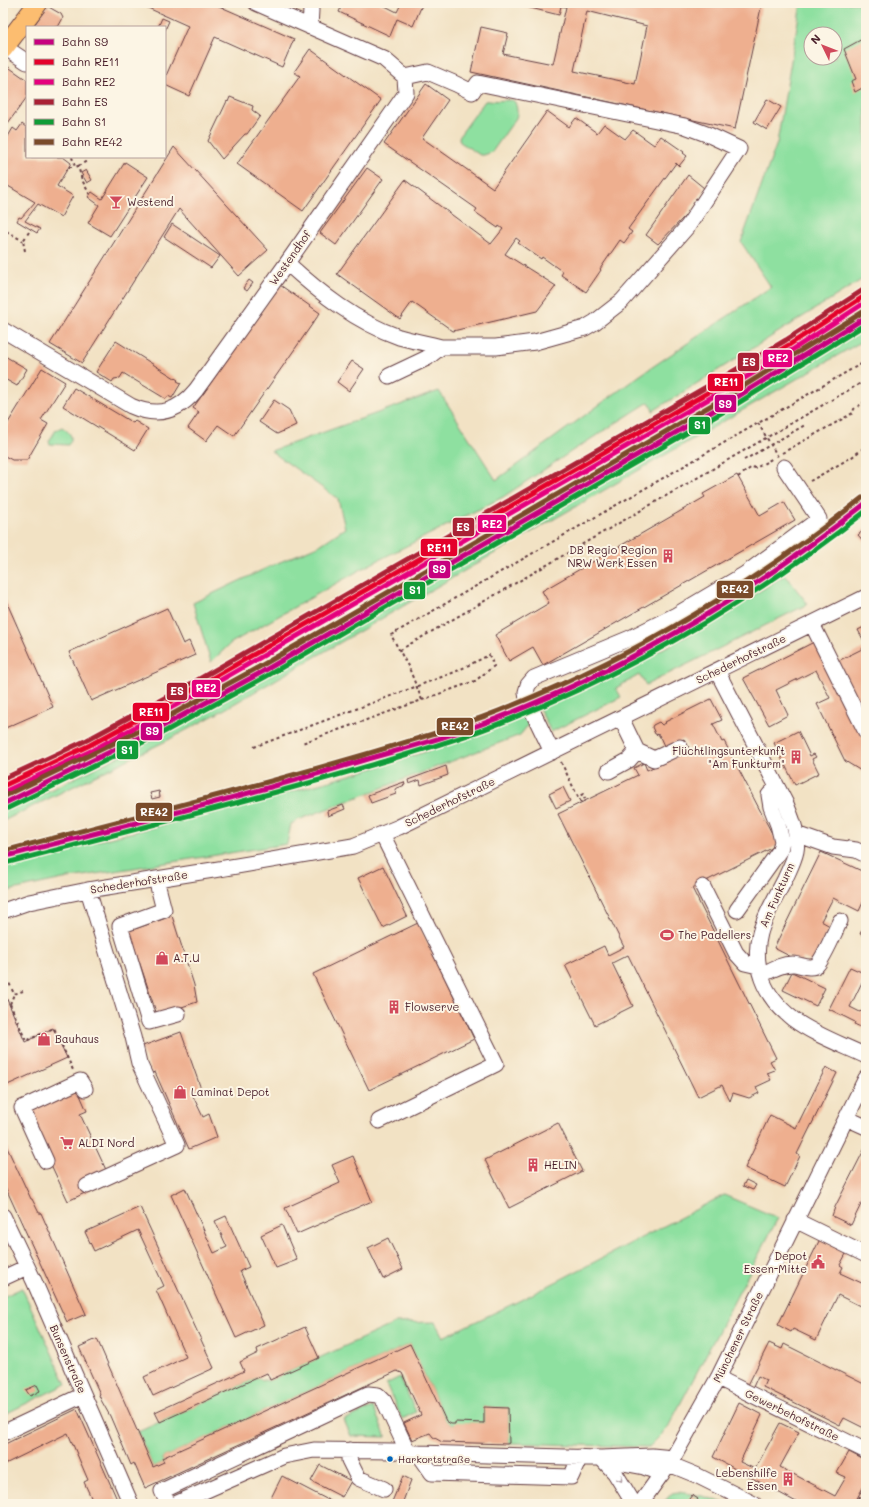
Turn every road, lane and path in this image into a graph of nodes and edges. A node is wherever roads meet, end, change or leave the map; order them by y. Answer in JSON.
{"nodes":[{"id":1,"x":22,"y":3,"type":"edge"},
{"id":2,"x":38,"y":3,"type":"edge"},
{"id":3,"x":256,"y":3,"type":"edge"},
{"id":4,"x":308,"y":3,"type":"edge"},
{"id":5,"x":310,"y":27,"type":"junction"},
{"id":6,"x":3,"y":28,"type":"edge"},
{"id":7,"x":3,"y":48,"type":"edge"},
{"id":8,"x":26,"y":61,"type":"edge"},
{"id":9,"x":405,"y":77,"type":"junction"},
{"id":10,"x":72,"y":158,"type":"edge"},
{"id":11,"x":87,"y":160,"type":"dead end"},
{"id":12,"x":78,"y":166,"type":"junction"},
{"id":13,"x":69,"y":167,"type":"dead end"},
{"id":14,"x":75,"y":167,"type":"junction"},
{"id":15,"x":90,"y":195,"type":"dead end"},
{"id":16,"x":31,"y":229,"type":"dead end"},
{"id":17,"x":3,"y":236,"type":"edge"},
{"id":18,"x":24,"y":241,"type":"junction"},
{"id":19,"x":25,"y":251,"type":"dead end"},
{"id":20,"x":287,"y":263,"type":"junction"},
{"id":21,"x":3,"y":330,"type":"edge"},
{"id":22,"x":441,"y":347,"type":"junction"},
{"id":23,"x":866,"y":361,"type":"edge"},
{"id":24,"x":389,"y":376,"type":"dead end"},
{"id":25,"x":866,"y":380,"type":"edge"},
{"id":26,"x":866,"y":401,"type":"edge"},
{"id":27,"x":758,"y":423,"type":"junction"},
{"id":28,"x":805,"y":425,"type":"dead end"},
{"id":29,"x":767,"y":438,"type":"junction"},
{"id":30,"x":771,"y":445,"type":"junction"},
{"id":31,"x":866,"y":446,"type":"edge"},
{"id":32,"x":744,"y":460,"type":"dead end"},
{"id":33,"x":780,"y":462,"type":"junction"},
{"id":34,"x":738,"y":477,"type":"dead end"},
{"id":35,"x":798,"y":489,"type":"junction"},
{"id":36,"x":866,"y":597,"type":"edge"},
{"id":37,"x":812,"y":624,"type":"junction"},
{"id":38,"x":400,"y":650,"type":"junction"},
{"id":39,"x":717,"y":671,"type":"junction"},
{"id":40,"x":416,"y":686,"type":"junction"},
{"id":41,"x":422,"y":700,"type":"junction"},
{"id":42,"x":621,"y":718,"type":"junction"},
{"id":43,"x":866,"y":732,"type":"edge"},
{"id":44,"x":302,"y":743,"type":"dead end"},
{"id":45,"x":254,"y":747,"type":"dead end"},
{"id":46,"x":680,"y":747,"type":"dead end"},
{"id":47,"x":637,"y":751,"type":"junction"},
{"id":48,"x":552,"y":752,"type":"junction"},
{"id":49,"x":609,"y":771,"type":"dead end"},
{"id":50,"x":568,"y":775,"type":"dead end"},
{"id":51,"x":777,"y":788,"type":"junction"},
{"id":52,"x":582,"y":803,"type":"dead end"},
{"id":53,"x":382,"y":834,"type":"junction"},
{"id":54,"x":796,"y":834,"type":"junction"},
{"id":55,"x":866,"y":855,"type":"edge"},
{"id":56,"x":156,"y":879,"type":"junction"},
{"id":57,"x":703,"y":887,"type":"dead end"},
{"id":58,"x":88,"y":890,"type":"junction"},
{"id":59,"x":737,"y":910,"type":"dead end"},
{"id":60,"x":3,"y":911,"type":"edge"},
{"id":61,"x":840,"y":921,"type":"dead end"},
{"id":62,"x":3,"y":939,"type":"edge"},
{"id":63,"x":8,"y":939,"type":"dead end"},
{"id":64,"x":760,"y":970,"type":"junction"},
{"id":65,"x":3,"y":978,"type":"edge"},
{"id":66,"x":23,"y":991,"type":"dead end"},
{"id":67,"x":14,"y":994,"type":"junction"},
{"id":68,"x":178,"y":1014,"type":"dead end"},
{"id":69,"x":866,"y":1056,"type":"edge"},
{"id":70,"x":70,"y":1064,"type":"dead end"},
{"id":71,"x":866,"y":1078,"type":"edge"},
{"id":72,"x":85,"y":1090,"type":"dead end"},
{"id":73,"x":846,"y":1118,"type":"junction"},
{"id":74,"x":379,"y":1121,"type":"dead end"},
{"id":75,"x":866,"y":1127,"type":"edge"},
{"id":76,"x":46,"y":1161,"type":"dead end"},
{"id":77,"x":87,"y":1186,"type":"dead end"},
{"id":78,"x":3,"y":1216,"type":"edge"},
{"id":79,"x":797,"y":1216,"type":"junction"},
{"id":80,"x":866,"y":1245,"type":"edge"},
{"id":81,"x":866,"y":1255,"type":"edge"},
{"id":82,"x":27,"y":1267,"type":"junction"},
{"id":83,"x":3,"y":1278,"type":"edge"},
{"id":84,"x":718,"y":1378,"type":"junction"},
{"id":85,"x":83,"y":1395,"type":"junction"},
{"id":86,"x":3,"y":1433,"type":"edge"},
{"id":87,"x":350,"y":1450,"type":"junction"},
{"id":88,"x":866,"y":1451,"type":"edge"},
{"id":89,"x":413,"y":1452,"type":"junction"},
{"id":90,"x":601,"y":1458,"type":"junction"},
{"id":91,"x":668,"y":1465,"type":"junction"},
{"id":92,"x":866,"y":1486,"type":"edge"},
{"id":93,"x":384,"y":1489,"type":"dead end"},
{"id":94,"x":130,"y":1504,"type":"edge"},
{"id":95,"x":168,"y":1504,"type":"edge"},
{"id":96,"x":175,"y":1504,"type":"edge"},
{"id":97,"x":634,"y":1504,"type":"edge"},
{"id":98,"x":640,"y":1504,"type":"edge"},
{"id":99,"x":754,"y":1504,"type":"edge"},
{"id":100,"x":856,"y":1504,"type":"edge"}],
"edges":[{"from":1,"to":6,"type":"main road"},
{"from":2,"to":7,"type":"main road"},
{"from":3,"to":5,"type":"street"},
{"from":4,"to":5,"type":"street"},
{"from":5,"to":9,"type":"street"},
{"from":7,"to":8,"type":"street"},
{"from":9,"to":20,"type":"street","name":"Westendhof"},
{"from":9,"to":22,"type":"street"},
{"from":10,"to":14,"type":"path"},
{"from":11,"to":12,"type":"path"},
{"from":12,"to":14,"type":"path"},
{"from":12,"to":15,"type":"path"},
{"from":13,"to":14,"type":"path"},
{"from":16,"to":18,"type":"path"},
{"from":17,"to":18,"type":"path"},
{"from":18,"to":19,"type":"path"},
{"from":20,"to":21,"type":"street","name":"Westendhof"},
{"from":20,"to":22,"type":"street"},
{"from":22,"to":24,"type":"street"},
{"from":23,"to":27,"type":"path"},
{"from":25,"to":29,"type":"path"},
{"from":26,"to":33,"type":"path"},
{"from":27,"to":29,"type":"path"},
{"from":27,"to":38,"type":"path"},
{"from":28,"to":30,"type":"path"},
{"from":29,"to":30,"type":"path"},
{"from":29,"to":38,"type":"path"},
{"from":30,"to":32,"type":"path"},
{"from":30,"to":33,"type":"path"},
{"from":31,"to":35,"type":"path"},
{"from":33,"to":34,"type":"path"},
{"from":33,"to":35,"type":"street"},
{"from":35,"to":48,"type":"street"},
{"from":36,"to":37,"type":"street","name":"Schederhofstraße"},
{"from":37,"to":39,"type":"street","name":"Schederhofstraße"},
{"from":37,"to":43,"type":"street"},
{"from":38,"to":40,"type":"path"},
{"from":39,"to":42,"type":"street","name":"Schederhofstraße"},
{"from":39,"to":51,"type":"street","name":"Am Funkturm"},
{"from":40,"to":41,"type":"path"},
{"from":40,"to":41,"type":"path"},
{"from":40,"to":45,"type":"path"},
{"from":41,"to":44,"type":"path"},
{"from":42,"to":47,"type":"street"},
{"from":42,"to":48,"type":"street","name":"Schederhofstraße"},
{"from":46,"to":47,"type":"street"},
{"from":47,"to":49,"type":"street"},
{"from":48,"to":53,"type":"street","name":"Schederhofstraße"},
{"from":50,"to":52,"type":"path"},
{"from":51,"to":54,"type":"street","name":"Am Funkturm"},
{"from":51,"to":59,"type":"street"},
{"from":53,"to":56,"type":"street","name":"Schederhofstraße"},
{"from":53,"to":74,"type":"street"},
{"from":54,"to":55,"type":"street"},
{"from":54,"to":64,"type":"street","name":"Am Funkturm"},
{"from":56,"to":58,"type":"street","name":"Schederhofstraße"},
{"from":56,"to":68,"type":"street"},
{"from":57,"to":64,"type":"street"},
{"from":58,"to":60,"type":"street","name":"Schederhofstraße"},
{"from":58,"to":77,"type":"street"},
{"from":61,"to":64,"type":"street"},
{"from":62,"to":63,"type":"path"},
{"from":64,"to":69,"type":"street","name":"Am Funkturm"},
{"from":65,"to":67,"type":"path"},
{"from":66,"to":67,"type":"path"},
{"from":67,"to":70,"type":"path"},
{"from":71,"to":73,"type":"street","name":"Münchener Straße"},
{"from":72,"to":76,"type":"street"},
{"from":73,"to":75,"type":"street"},
{"from":73,"to":79,"type":"street","name":"Münchener Straße"},
{"from":78,"to":82,"type":"street","name":"Bunsenstraße"},
{"from":79,"to":80,"type":"street"},
{"from":79,"to":81,"type":"street"},
{"from":79,"to":84,"type":"street","name":"Münchener Straße"},
{"from":82,"to":83,"type":"street"},
{"from":82,"to":85,"type":"street","name":"Bunsenstraße"},
{"from":84,"to":88,"type":"street","name":"Gewerbehofstraße"},
{"from":84,"to":91,"type":"street","name":"Münchener Straße"},
{"from":85,"to":86,"type":"street"},
{"from":85,"to":94,"type":"street","name":"Bunsenstraße"},
{"from":87,"to":89,"type":"street"},
{"from":87,"to":93,"type":"street"},
{"from":87,"to":96,"type":"street"},
{"from":89,"to":90,"type":"street"},
{"from":89,"to":95,"type":"street"},
{"from":90,"to":91,"type":"street"},
{"from":90,"to":97,"type":"street","one_way":true},
{"from":91,"to":98,"type":"street","name":"Münchener Straße"},
{"from":91,"to":99,"type":"street"},
{"from":92,"to":100,"type":"path"}]}
